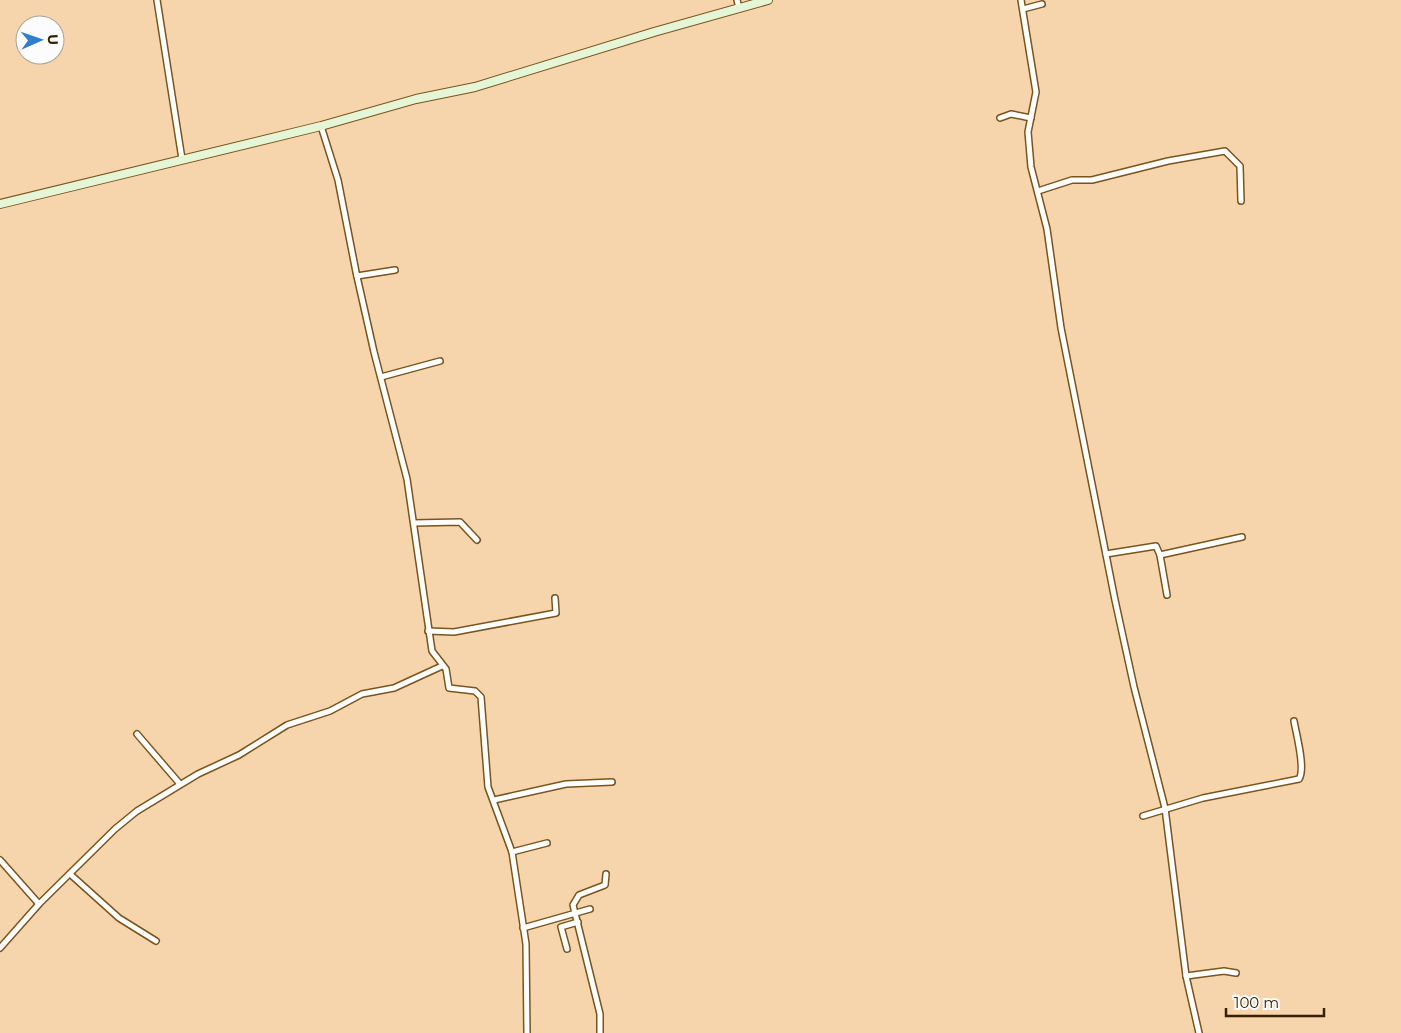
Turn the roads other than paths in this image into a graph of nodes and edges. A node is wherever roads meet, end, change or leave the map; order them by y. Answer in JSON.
{"nodes":[{"id":1,"x":157,"y":0,"type":"edge"},
{"id":2,"x":768,"y":0,"type":"edge"},
{"id":3,"x":1021,"y":0,"type":"edge"},
{"id":4,"x":738,"y":4,"type":"edge"},
{"id":5,"x":1042,"y":4,"type":"dead end"},
{"id":6,"x":1023,"y":9,"type":"junction"},
{"id":7,"x":1028,"y":117,"type":"junction"},
{"id":8,"x":1000,"y":118,"type":"dead end"},
{"id":9,"x":321,"y":126,"type":"junction"},
{"id":10,"x":182,"y":159,"type":"junction"},
{"id":11,"x":1038,"y":191,"type":"junction"},
{"id":12,"x":1241,"y":201,"type":"dead end"},
{"id":13,"x":0,"y":204,"type":"edge"},
{"id":14,"x":395,"y":270,"type":"dead end"},
{"id":15,"x":357,"y":276,"type":"junction"},
{"id":16,"x":440,"y":361,"type":"dead end"},
{"id":17,"x":381,"y":377,"type":"junction"},
{"id":18,"x":414,"y":523,"type":"junction"},
{"id":19,"x":1242,"y":537,"type":"dead end"},
{"id":20,"x":477,"y":540,"type":"dead end"},
{"id":21,"x":1106,"y":554,"type":"junction"},
{"id":22,"x":1160,"y":555,"type":"junction"},
{"id":23,"x":1167,"y":594,"type":"dead end"},
{"id":24,"x":556,"y":598,"type":"dead end"},
{"id":25,"x":428,"y":631,"type":"junction"},
{"id":26,"x":442,"y":666,"type":"junction"},
{"id":27,"x":1294,"y":721,"type":"dead end"},
{"id":28,"x":137,"y":734,"type":"dead end"},
{"id":29,"x":612,"y":782,"type":"dead end"},
{"id":30,"x":180,"y":784,"type":"junction"},
{"id":31,"x":494,"y":800,"type":"junction"},
{"id":32,"x":1160,"y":810,"type":"junction"},
{"id":33,"x":1143,"y":816,"type":"dead end"},
{"id":34,"x":547,"y":843,"type":"dead end"},
{"id":35,"x":512,"y":852,"type":"junction"},
{"id":36,"x":0,"y":860,"type":"edge"},
{"id":37,"x":70,"y":874,"type":"junction"},
{"id":38,"x":606,"y":874,"type":"dead end"},
{"id":39,"x":39,"y":904,"type":"junction"},
{"id":40,"x":590,"y":909,"type":"dead end"},
{"id":41,"x":575,"y":914,"type":"junction"},
{"id":42,"x":578,"y":922,"type":"junction"},
{"id":43,"x":523,"y":928,"type":"junction"},
{"id":44,"x":156,"y":941,"type":"dead end"},
{"id":45,"x":0,"y":948,"type":"edge"},
{"id":46,"x":567,"y":949,"type":"dead end"},
{"id":47,"x":1236,"y":973,"type":"dead end"},
{"id":48,"x":1186,"y":976,"type":"junction"},
{"id":49,"x":527,"y":1033,"type":"edge"},
{"id":50,"x":600,"y":1033,"type":"edge"},
{"id":51,"x":1199,"y":1033,"type":"edge"}],
"edges":[{"from":1,"to":10,"type":"street"},
{"from":2,"to":4,"type":"main road"},
{"from":3,"to":6,"type":"street"},
{"from":4,"to":9,"type":"main road"},
{"from":5,"to":6,"type":"street"},
{"from":6,"to":7,"type":"street"},
{"from":7,"to":8,"type":"street"},
{"from":7,"to":11,"type":"street"},
{"from":9,"to":10,"type":"main road"},
{"from":9,"to":15,"type":"street"},
{"from":10,"to":13,"type":"main road"},
{"from":11,"to":12,"type":"street"},
{"from":11,"to":21,"type":"street"},
{"from":14,"to":15,"type":"street"},
{"from":15,"to":17,"type":"street"},
{"from":16,"to":17,"type":"street"},
{"from":17,"to":18,"type":"street"},
{"from":18,"to":20,"type":"street"},
{"from":18,"to":25,"type":"street"},
{"from":19,"to":22,"type":"street"},
{"from":21,"to":22,"type":"street"},
{"from":21,"to":32,"type":"street"},
{"from":22,"to":23,"type":"street"},
{"from":24,"to":25,"type":"street"},
{"from":25,"to":26,"type":"street"},
{"from":26,"to":30,"type":"street"},
{"from":26,"to":31,"type":"street"},
{"from":27,"to":32,"type":"street"},
{"from":28,"to":30,"type":"street"},
{"from":29,"to":31,"type":"street"},
{"from":30,"to":37,"type":"street"},
{"from":31,"to":35,"type":"street"},
{"from":32,"to":33,"type":"street"},
{"from":32,"to":48,"type":"street"},
{"from":34,"to":35,"type":"street"},
{"from":35,"to":43,"type":"street"},
{"from":36,"to":39,"type":"street"},
{"from":37,"to":39,"type":"street"},
{"from":37,"to":44,"type":"street"},
{"from":38,"to":41,"type":"street"},
{"from":39,"to":45,"type":"street"},
{"from":40,"to":41,"type":"street"},
{"from":41,"to":42,"type":"street"},
{"from":41,"to":43,"type":"street"},
{"from":42,"to":46,"type":"street"},
{"from":42,"to":50,"type":"street"},
{"from":43,"to":49,"type":"street"},
{"from":47,"to":48,"type":"street"},
{"from":48,"to":51,"type":"street"}]}
